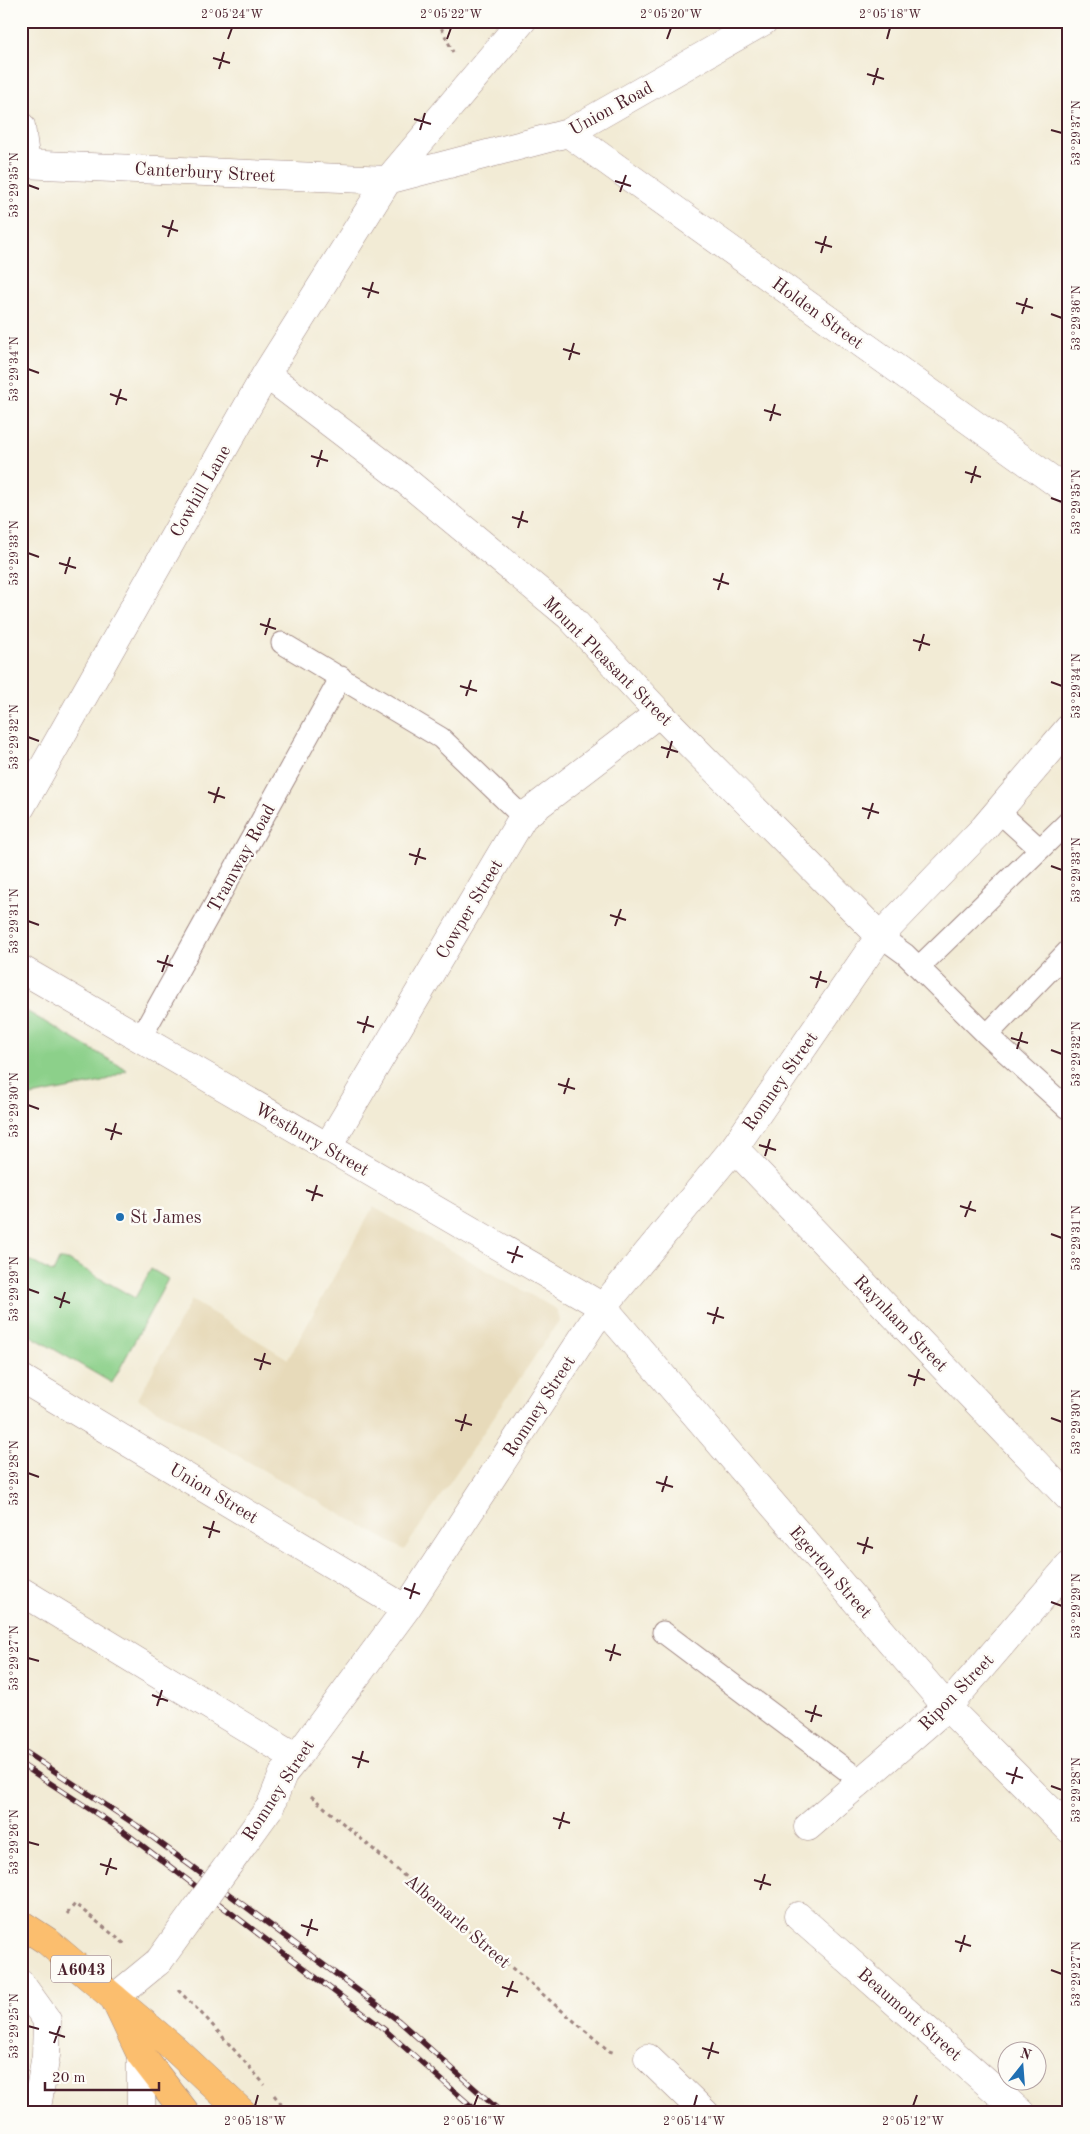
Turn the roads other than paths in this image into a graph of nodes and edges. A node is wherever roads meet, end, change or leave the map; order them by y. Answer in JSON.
{"nodes":[{"id":1,"x":522,"y":21,"type":"edge"},
{"id":2,"x":764,"y":21,"type":"edge"},
{"id":3,"x":21,"y":126,"type":"edge"},
{"id":4,"x":568,"y":133,"type":"junction"},
{"id":5,"x":23,"y":164,"type":"edge"},
{"id":6,"x":388,"y":180,"type":"junction"},
{"id":7,"x":266,"y":374,"type":"junction"},
{"id":8,"x":1069,"y":492,"type":"edge"},
{"id":9,"x":282,"y":643,"type":"dead end"},
{"id":10,"x":340,"y":677,"type":"junction"},
{"id":11,"x":659,"y":712,"type":"junction"},
{"id":12,"x":1069,"y":728,"type":"edge"},
{"id":13,"x":21,"y":807,"type":"edge"},
{"id":14,"x":523,"y":817,"type":"junction"},
{"id":15,"x":991,"y":819,"type":"junction"},
{"id":16,"x":1069,"y":821,"type":"edge"},
{"id":17,"x":1040,"y":849,"type":"junction"},
{"id":18,"x":880,"y":936,"type":"junction"},
{"id":19,"x":1069,"y":950,"type":"edge"},
{"id":20,"x":919,"y":968,"type":"junction"},
{"id":21,"x":21,"y":969,"type":"edge"},
{"id":22,"x":987,"y":1035,"type":"junction"},
{"id":23,"x":140,"y":1039,"type":"junction"},
{"id":24,"x":1069,"y":1106,"type":"edge"},
{"id":25,"x":327,"y":1148,"type":"junction"},
{"id":26,"x":734,"y":1148,"type":"junction"},
{"id":27,"x":603,"y":1307,"type":"junction"},
{"id":28,"x":21,"y":1378,"type":"edge"},
{"id":29,"x":1069,"y":1498,"type":"edge"},
{"id":30,"x":1069,"y":1566,"type":"edge"},
{"id":31,"x":21,"y":1591,"type":"edge"},
{"id":32,"x":406,"y":1609,"type":"junction"},
{"id":33,"x":663,"y":1632,"type":"dead end"},
{"id":34,"x":947,"y":1707,"type":"junction"},
{"id":35,"x":290,"y":1766,"type":"junction"},
{"id":36,"x":861,"y":1781,"type":"junction"},
{"id":37,"x":808,"y":1827,"type":"dead end"},
{"id":38,"x":1069,"y":1829,"type":"edge"},
{"id":39,"x":798,"y":1916,"type":"dead end"},
{"id":40,"x":21,"y":1924,"type":"edge"},
{"id":41,"x":21,"y":1984,"type":"edge"},
{"id":42,"x":114,"y":1998,"type":"junction"},
{"id":43,"x":141,"y":2055,"type":"junction"},
{"id":44,"x":648,"y":2058,"type":"road end"},
{"id":45,"x":36,"y":2113,"type":"edge"},
{"id":46,"x":141,"y":2113,"type":"edge"},
{"id":47,"x":186,"y":2113,"type":"edge"},
{"id":48,"x":243,"y":2113,"type":"edge"},
{"id":49,"x":705,"y":2113,"type":"edge"},
{"id":50,"x":1021,"y":2113,"type":"edge"}],
"edges":[{"from":1,"to":6,"type":"street","name":"Cowhill Lane"},
{"from":2,"to":4,"type":"street","name":"Union Road"},
{"from":3,"to":5,"type":"street"},
{"from":4,"to":6,"type":"street","name":"Union Road"},
{"from":4,"to":8,"type":"street","name":"Holden Street"},
{"from":5,"to":6,"type":"street","name":"Canterbury Street"},
{"from":6,"to":7,"type":"street","name":"Cowhill Lane"},
{"from":7,"to":11,"type":"street","name":"Mount Pleasant Street"},
{"from":7,"to":13,"type":"street","name":"Cowhill Lane"},
{"from":9,"to":10,"type":"lane"},
{"from":10,"to":14,"type":"lane"},
{"from":10,"to":23,"type":"lane","name":"Tramway Road"},
{"from":11,"to":14,"type":"street","name":"Cowper Street"},
{"from":11,"to":18,"type":"street","name":"Mount Pleasant Street"},
{"from":12,"to":15,"type":"street","name":"Romney Street"},
{"from":14,"to":25,"type":"street","name":"Cowper Street"},
{"from":15,"to":17,"type":"lane"},
{"from":15,"to":18,"type":"street","name":"Romney Street"},
{"from":16,"to":17,"type":"lane"},
{"from":17,"to":20,"type":"lane"},
{"from":18,"to":20,"type":"lane"},
{"from":18,"to":26,"type":"street","name":"Romney Street"},
{"from":19,"to":22,"type":"lane"},
{"from":20,"to":22,"type":"lane"},
{"from":21,"to":23,"type":"street","name":"Westbury Street"},
{"from":22,"to":24,"type":"lane"},
{"from":23,"to":25,"type":"street","name":"Westbury Street"},
{"from":25,"to":27,"type":"street","name":"Westbury Street"},
{"from":26,"to":27,"type":"street","name":"Romney Street"},
{"from":26,"to":29,"type":"street","name":"Raynham Street"},
{"from":27,"to":32,"type":"street","name":"Romney Street"},
{"from":27,"to":34,"type":"street","name":"Egerton Street"},
{"from":28,"to":32,"type":"street","name":"Union Street"},
{"from":30,"to":34,"type":"street","name":"Ripon Street"},
{"from":31,"to":35,"type":"street"},
{"from":32,"to":35,"type":"street","name":"Romney Street"},
{"from":33,"to":36,"type":"lane"},
{"from":34,"to":36,"type":"street","name":"Ripon Street"},
{"from":34,"to":38,"type":"street","name":"Egerton Street"},
{"from":35,"to":42,"type":"street","name":"Romney Street","bridge":true},
{"from":36,"to":37,"type":"street","name":"Ripon Street"},
{"from":39,"to":50,"type":"street","name":"Beaumont Street"},
{"from":40,"to":42,"type":"main road","number":"A6043"},
{"from":41,"to":45,"type":"street"},
{"from":42,"to":43,"type":"main road","number":"A6043"},
{"from":42,"to":48,"type":"main road"},
{"from":43,"to":46,"type":"street"},
{"from":43,"to":47,"type":"main road","number":"A6043"},
{"from":44,"to":49,"type":"street"}]}
